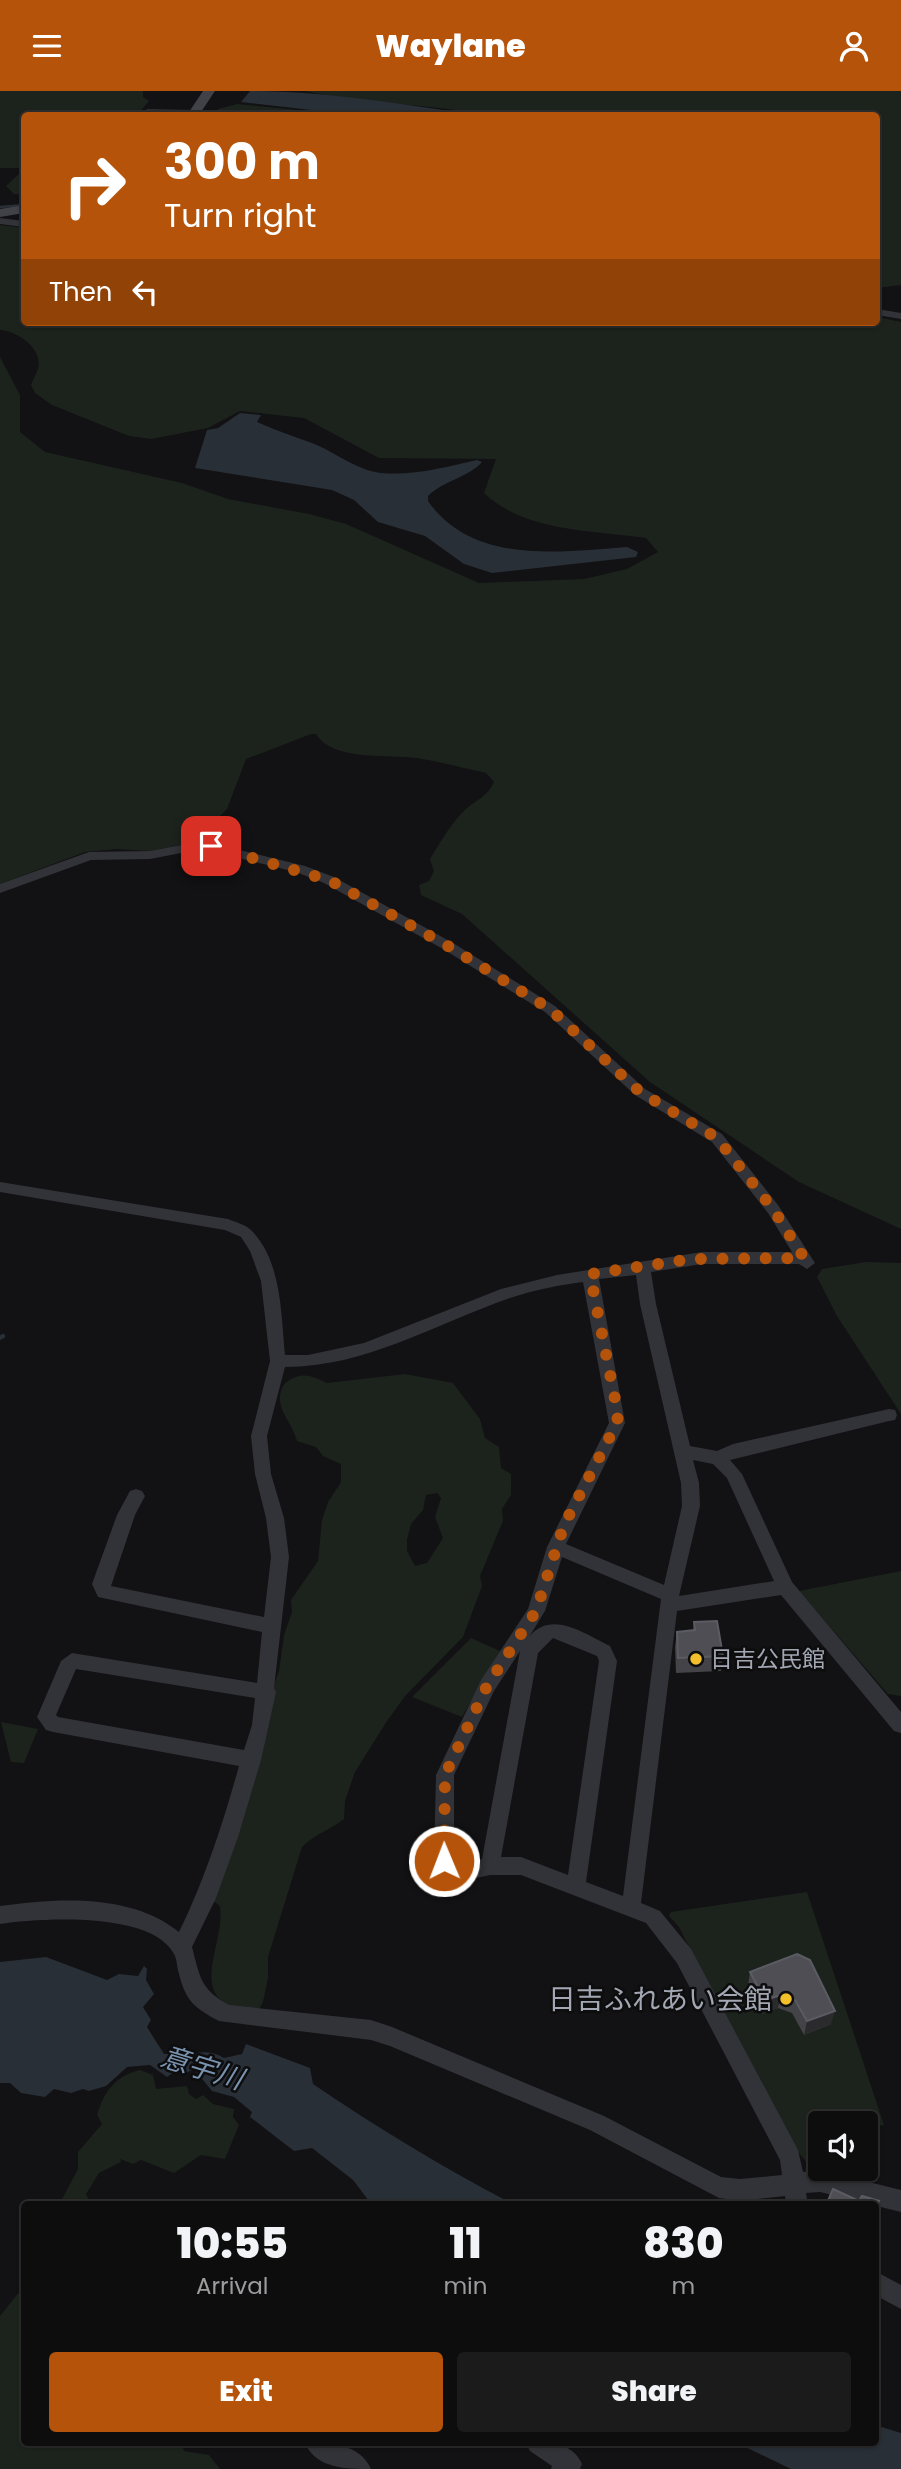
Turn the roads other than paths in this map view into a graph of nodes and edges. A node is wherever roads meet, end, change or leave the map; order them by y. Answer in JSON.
{"nodes":[{"id":1,"x":209,"y":91,"type":"edge"},
{"id":2,"x":149,"y":112,"type":"edge"},
{"id":3,"x":172,"y":112,"type":"edge"},
{"id":4,"x":195,"y":112,"type":"edge"},
{"id":5,"x":21,"y":210,"type":"edge"},
{"id":6,"x":2,"y":219,"type":"edge"},
{"id":7,"x":21,"y":221,"type":"edge"},
{"id":8,"x":880,"y":312,"type":"edge"},
{"id":9,"x":901,"y":316,"type":"edge"},
{"id":10,"x":0,"y":889,"type":"edge"},
{"id":11,"x":0,"y":1187,"type":"edge"},
{"id":12,"x":643,"y":1269,"type":"junction"},
{"id":13,"x":590,"y":1274,"type":"junction"},
{"id":14,"x":278,"y":1360,"type":"junction"},
{"id":15,"x":889,"y":1415,"type":"dead end"},
{"id":16,"x":684,"y":1452,"type":"junction"},
{"id":17,"x":718,"y":1458,"type":"junction"},
{"id":18,"x":136,"y":1496,"type":"dead end"},
{"id":19,"x":556,"y":1547,"type":"junction"},
{"id":20,"x":785,"y":1587,"type":"junction"},
{"id":21,"x":670,"y":1600,"type":"junction"},
{"id":22,"x":274,"y":1627,"type":"junction"},
{"id":23,"x":267,"y":1692,"type":"junction"},
{"id":24,"x":901,"y":1725,"type":"edge"},
{"id":25,"x":252,"y":1760,"type":"junction"},
{"id":26,"x":490,"y":1866,"type":"junction"},
{"id":27,"x":576,"y":1887,"type":"junction"},
{"id":28,"x":631,"y":1908,"type":"junction"},
{"id":29,"x":0,"y":1915,"type":"edge"},
{"id":30,"x":182,"y":1947,"type":"junction"},
{"id":31,"x":792,"y":2183,"type":"junction"},
{"id":32,"x":796,"y":2201,"type":"edge"},
{"id":33,"x":901,"y":2201,"type":"edge"},
{"id":34,"x":879,"y":2284,"type":"edge"},
{"id":35,"x":901,"y":2298,"type":"edge"},
{"id":36,"x":322,"y":2446,"type":"edge"},
{"id":37,"x":542,"y":2446,"type":"edge"},
{"id":38,"x":572,"y":2467,"type":"edge"},
{"id":39,"x":359,"y":2469,"type":"edge"}],
"edges":[{"from":1,"to":4,"type":"street"},
{"from":2,"to":3,"type":"street"},
{"from":5,"to":6,"type":"street"},
{"from":6,"to":7,"type":"street"},
{"from":8,"to":9,"type":"street"},
{"from":10,"to":12,"type":"street"},
{"from":11,"to":14,"type":"street"},
{"from":12,"to":13,"type":"street"},
{"from":12,"to":16,"type":"street"},
{"from":13,"to":14,"type":"street"},
{"from":13,"to":19,"type":"street"},
{"from":14,"to":22,"type":"street"},
{"from":15,"to":17,"type":"street"},
{"from":16,"to":17,"type":"street"},
{"from":16,"to":21,"type":"street"},
{"from":17,"to":20,"type":"street"},
{"from":18,"to":22,"type":"street"},
{"from":19,"to":21,"type":"street"},
{"from":19,"to":26,"type":"street"},
{"from":20,"to":21,"type":"street"},
{"from":20,"to":24,"type":"street"},
{"from":21,"to":28,"type":"street"},
{"from":22,"to":23,"type":"street"},
{"from":23,"to":25,"type":"street"},
{"from":23,"to":25,"type":"street"},
{"from":25,"to":30,"type":"street"},
{"from":26,"to":27,"type":"street"},
{"from":26,"to":27,"type":"street"},
{"from":27,"to":28,"type":"street"},
{"from":28,"to":31,"type":"street"},
{"from":29,"to":30,"type":"street"},
{"from":30,"to":31,"type":"street"},
{"from":31,"to":32,"type":"street"},
{"from":31,"to":33,"type":"street"},
{"from":34,"to":35,"type":"street"},
{"from":36,"to":39,"type":"street"},
{"from":37,"to":38,"type":"street"}]}
